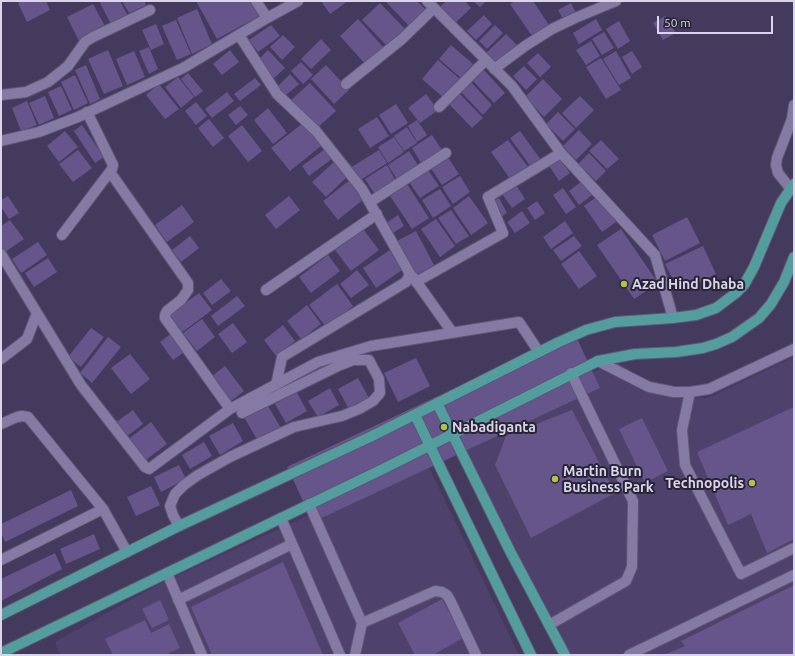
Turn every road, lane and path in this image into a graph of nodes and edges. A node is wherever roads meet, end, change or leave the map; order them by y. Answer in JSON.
{"nodes":[{"id":1,"x":256,"y":1,"type":"edge"},
{"id":2,"x":298,"y":1,"type":"edge"},
{"id":3,"x":616,"y":1,"type":"edge"},
{"id":4,"x":430,"y":5,"type":"edge"},
{"id":5,"x":150,"y":10,"type":"dead end"},
{"id":6,"x":266,"y":18,"type":"junction"},
{"id":7,"x":239,"y":34,"type":"junction"},
{"id":8,"x":486,"y":60,"type":"junction"},
{"id":9,"x":494,"y":69,"type":"junction"},
{"id":10,"x":346,"y":84,"type":"dead end"},
{"id":11,"x":1,"y":95,"type":"edge"},
{"id":12,"x":794,"y":105,"type":"edge"},
{"id":13,"x":439,"y":107,"type":"dead end"},
{"id":14,"x":87,"y":112,"type":"junction"},
{"id":15,"x":1,"y":141,"type":"edge"},
{"id":16,"x":561,"y":152,"type":"junction"},
{"id":17,"x":446,"y":153,"type":"dead end"},
{"id":18,"x":110,"y":172,"type":"junction"},
{"id":19,"x":792,"y":186,"type":"edge"},
{"id":20,"x":370,"y":202,"type":"junction"},
{"id":21,"x":377,"y":214,"type":"junction"},
{"id":22,"x":62,"y":235,"type":"dead end"},
{"id":23,"x":1,"y":254,"type":"edge"},
{"id":24,"x":794,"y":256,"type":"edge"},
{"id":25,"x":413,"y":278,"type":"junction"},
{"id":26,"x":266,"y":290,"type":"dead end"},
{"id":27,"x":37,"y":313,"type":"junction"},
{"id":28,"x":673,"y":318,"type":"junction"},
{"id":29,"x":452,"y":332,"type":"junction"},
{"id":30,"x":794,"y":349,"type":"edge"},
{"id":31,"x":539,"y":352,"type":"junction"},
{"id":32,"x":1,"y":359,"type":"edge"},
{"id":33,"x":598,"y":361,"type":"junction"},
{"id":34,"x":571,"y":373,"type":"junction"},
{"id":35,"x":276,"y":385,"type":"junction"},
{"id":36,"x":690,"y":392,"type":"junction"},
{"id":37,"x":438,"y":403,"type":"junction"},
{"id":38,"x":230,"y":409,"type":"junction"},
{"id":39,"x":242,"y":413,"type":"dead end"},
{"id":40,"x":415,"y":415,"type":"junction"},
{"id":41,"x":1,"y":424,"type":"edge"},
{"id":42,"x":452,"y":434,"type":"junction"},
{"id":43,"x":429,"y":445,"type":"junction"},
{"id":44,"x":309,"y":504,"type":"junction"},
{"id":45,"x":103,"y":509,"type":"junction"},
{"id":46,"x":281,"y":518,"type":"junction"},
{"id":47,"x":179,"y":526,"type":"junction"},
{"id":48,"x":292,"y":544,"type":"junction"},
{"id":49,"x":794,"y":548,"type":"edge"},
{"id":50,"x":127,"y":552,"type":"junction"},
{"id":51,"x":1,"y":560,"type":"edge"},
{"id":52,"x":167,"y":573,"type":"junction"},
{"id":53,"x":794,"y":575,"type":"edge"},
{"id":54,"x":178,"y":600,"type":"junction"},
{"id":55,"x":1,"y":615,"type":"edge"},
{"id":56,"x":362,"y":624,"type":"junction"},
{"id":57,"x":548,"y":624,"type":"junction"},
{"id":58,"x":1,"y":653,"type":"edge"},
{"id":59,"x":202,"y":655,"type":"edge"},
{"id":60,"x":340,"y":655,"type":"edge"},
{"id":61,"x":355,"y":655,"type":"edge"},
{"id":62,"x":476,"y":655,"type":"edge"},
{"id":63,"x":531,"y":655,"type":"edge"},
{"id":64,"x":565,"y":655,"type":"edge"},
{"id":65,"x":629,"y":655,"type":"edge"}],
"edges":[{"from":1,"to":6,"type":"street"},
{"from":2,"to":6,"type":"street"},
{"from":3,"to":9,"type":"street"},
{"from":4,"to":8,"type":"street"},
{"from":4,"to":10,"type":"street"},
{"from":5,"to":11,"type":"street"},
{"from":6,"to":7,"type":"street"},
{"from":7,"to":14,"type":"street"},
{"from":7,"to":20,"type":"street"},
{"from":8,"to":9,"type":"street"},
{"from":8,"to":13,"type":"street"},
{"from":9,"to":16,"type":"street"},
{"from":12,"to":19,"type":"street"},
{"from":14,"to":15,"type":"street"},
{"from":14,"to":18,"type":"street"},
{"from":16,"to":25,"type":"street"},
{"from":16,"to":28,"type":"street"},
{"from":17,"to":20,"type":"street"},
{"from":18,"to":22,"type":"street"},
{"from":18,"to":38,"type":"street"},
{"from":19,"to":28,"type":"main road"},
{"from":20,"to":21,"type":"street"},
{"from":21,"to":25,"type":"street"},
{"from":21,"to":26,"type":"street"},
{"from":23,"to":27,"type":"street"},
{"from":24,"to":33,"type":"main road"},
{"from":25,"to":29,"type":"street"},
{"from":25,"to":35,"type":"street"},
{"from":27,"to":32,"type":"street"},
{"from":27,"to":38,"type":"street"},
{"from":28,"to":31,"type":"main road"},
{"from":29,"to":31,"type":"street"},
{"from":29,"to":35,"type":"street"},
{"from":30,"to":36,"type":"street"},
{"from":31,"to":37,"type":"main road"},
{"from":33,"to":34,"type":"main road"},
{"from":33,"to":36,"type":"street"},
{"from":34,"to":42,"type":"main road"},
{"from":34,"to":57,"type":"street"},
{"from":35,"to":38,"type":"street"},
{"from":36,"to":49,"type":"street"},
{"from":37,"to":40,"type":"main road"},
{"from":37,"to":42,"type":"main road"},
{"from":39,"to":47,"type":"street"},
{"from":40,"to":43,"type":"main road"},
{"from":40,"to":47,"type":"main road"},
{"from":41,"to":45,"type":"street"},
{"from":42,"to":43,"type":"main road"},
{"from":42,"to":57,"type":"main road"},
{"from":43,"to":44,"type":"main road"},
{"from":43,"to":63,"type":"main road"},
{"from":44,"to":46,"type":"main road"},
{"from":44,"to":56,"type":"street"},
{"from":45,"to":50,"type":"street"},
{"from":45,"to":51,"type":"street"},
{"from":46,"to":48,"type":"street"},
{"from":46,"to":52,"type":"main road"},
{"from":47,"to":50,"type":"main road"},
{"from":48,"to":54,"type":"street"},
{"from":48,"to":60,"type":"street"},
{"from":50,"to":55,"type":"main road"},
{"from":52,"to":54,"type":"street"},
{"from":52,"to":58,"type":"main road"},
{"from":53,"to":65,"type":"street"},
{"from":54,"to":59,"type":"street"},
{"from":56,"to":61,"type":"street"},
{"from":56,"to":62,"type":"street"},
{"from":57,"to":64,"type":"main road"}]}
